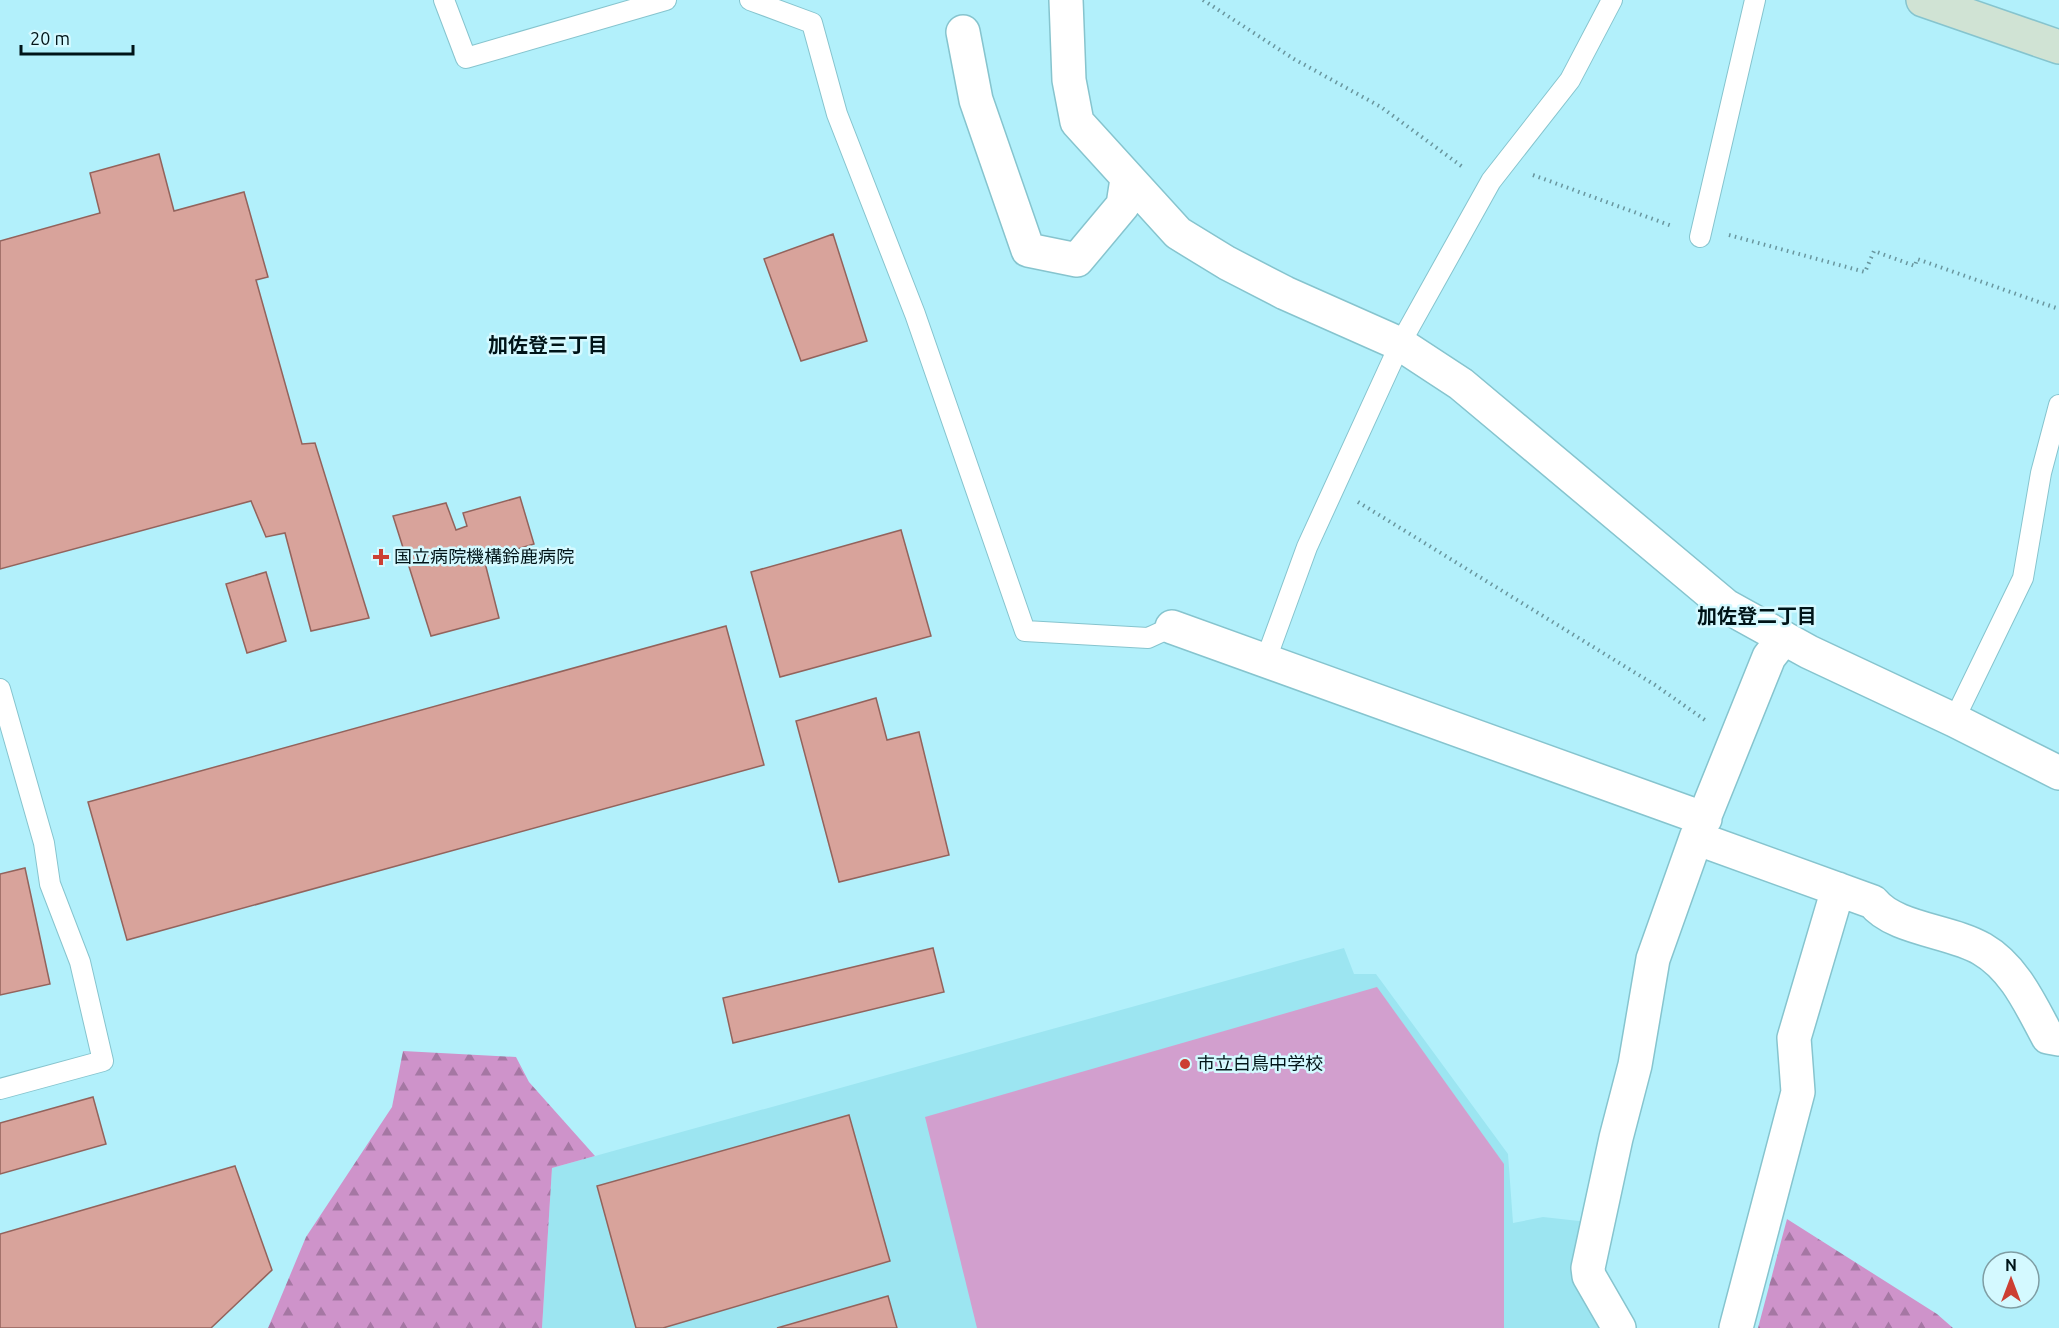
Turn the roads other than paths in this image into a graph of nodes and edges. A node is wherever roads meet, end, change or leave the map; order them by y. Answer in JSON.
{"nodes":[{"id":1,"x":444,"y":0,"type":"edge"},
{"id":2,"x":666,"y":0,"type":"edge"},
{"id":3,"x":750,"y":0,"type":"edge"},
{"id":4,"x":1066,"y":0,"type":"edge"},
{"id":5,"x":1612,"y":0,"type":"edge"},
{"id":6,"x":1755,"y":0,"type":"edge"},
{"id":7,"x":1923,"y":0,"type":"edge"},
{"id":8,"x":963,"y":32,"type":"dead end"},
{"id":9,"x":2059,"y":47,"type":"edge"},
{"id":10,"x":1127,"y":179,"type":"junction"},
{"id":11,"x":1701,"y":232,"type":"road end"},
{"id":12,"x":1400,"y":344,"type":"junction"},
{"id":13,"x":2059,"y":405,"type":"edge"},
{"id":14,"x":1172,"y":627,"type":"joint"},
{"id":15,"x":1784,"y":638,"type":"junction"},
{"id":16,"x":1265,"y":662,"type":"junction"},
{"id":17,"x":0,"y":689,"type":"edge"},
{"id":18,"x":1954,"y":720,"type":"junction"},
{"id":19,"x":7,"y":742,"type":"edge"},
{"id":20,"x":2059,"y":773,"type":"edge"},
{"id":21,"x":1701,"y":829,"type":"junction"},
{"id":22,"x":1838,"y":889,"type":"junction"},
{"id":23,"x":2059,"y":1039,"type":"edge"},
{"id":24,"x":0,"y":1089,"type":"edge"},
{"id":25,"x":1619,"y":1328,"type":"edge"},
{"id":26,"x":1736,"y":1328,"type":"edge"}],
"edges":[{"from":1,"to":2,"type":"lane"},
{"from":3,"to":14,"type":"lane"},
{"from":4,"to":10,"type":"street"},
{"from":5,"to":12,"type":"lane"},
{"from":6,"to":11,"type":"lane"},
{"from":7,"to":9,"type":"main road"},
{"from":8,"to":10,"type":"street"},
{"from":10,"to":12,"type":"street"},
{"from":12,"to":15,"type":"street"},
{"from":12,"to":16,"type":"lane"},
{"from":13,"to":18,"type":"lane"},
{"from":14,"to":16,"type":"street"},
{"from":15,"to":18,"type":"street"},
{"from":15,"to":21,"type":"street"},
{"from":16,"to":21,"type":"street"},
{"from":17,"to":19,"type":"lane"},
{"from":18,"to":20,"type":"street"},
{"from":19,"to":24,"type":"lane"},
{"from":21,"to":22,"type":"street"},
{"from":21,"to":25,"type":"street"},
{"from":22,"to":23,"type":"street"},
{"from":22,"to":26,"type":"street"}]}
